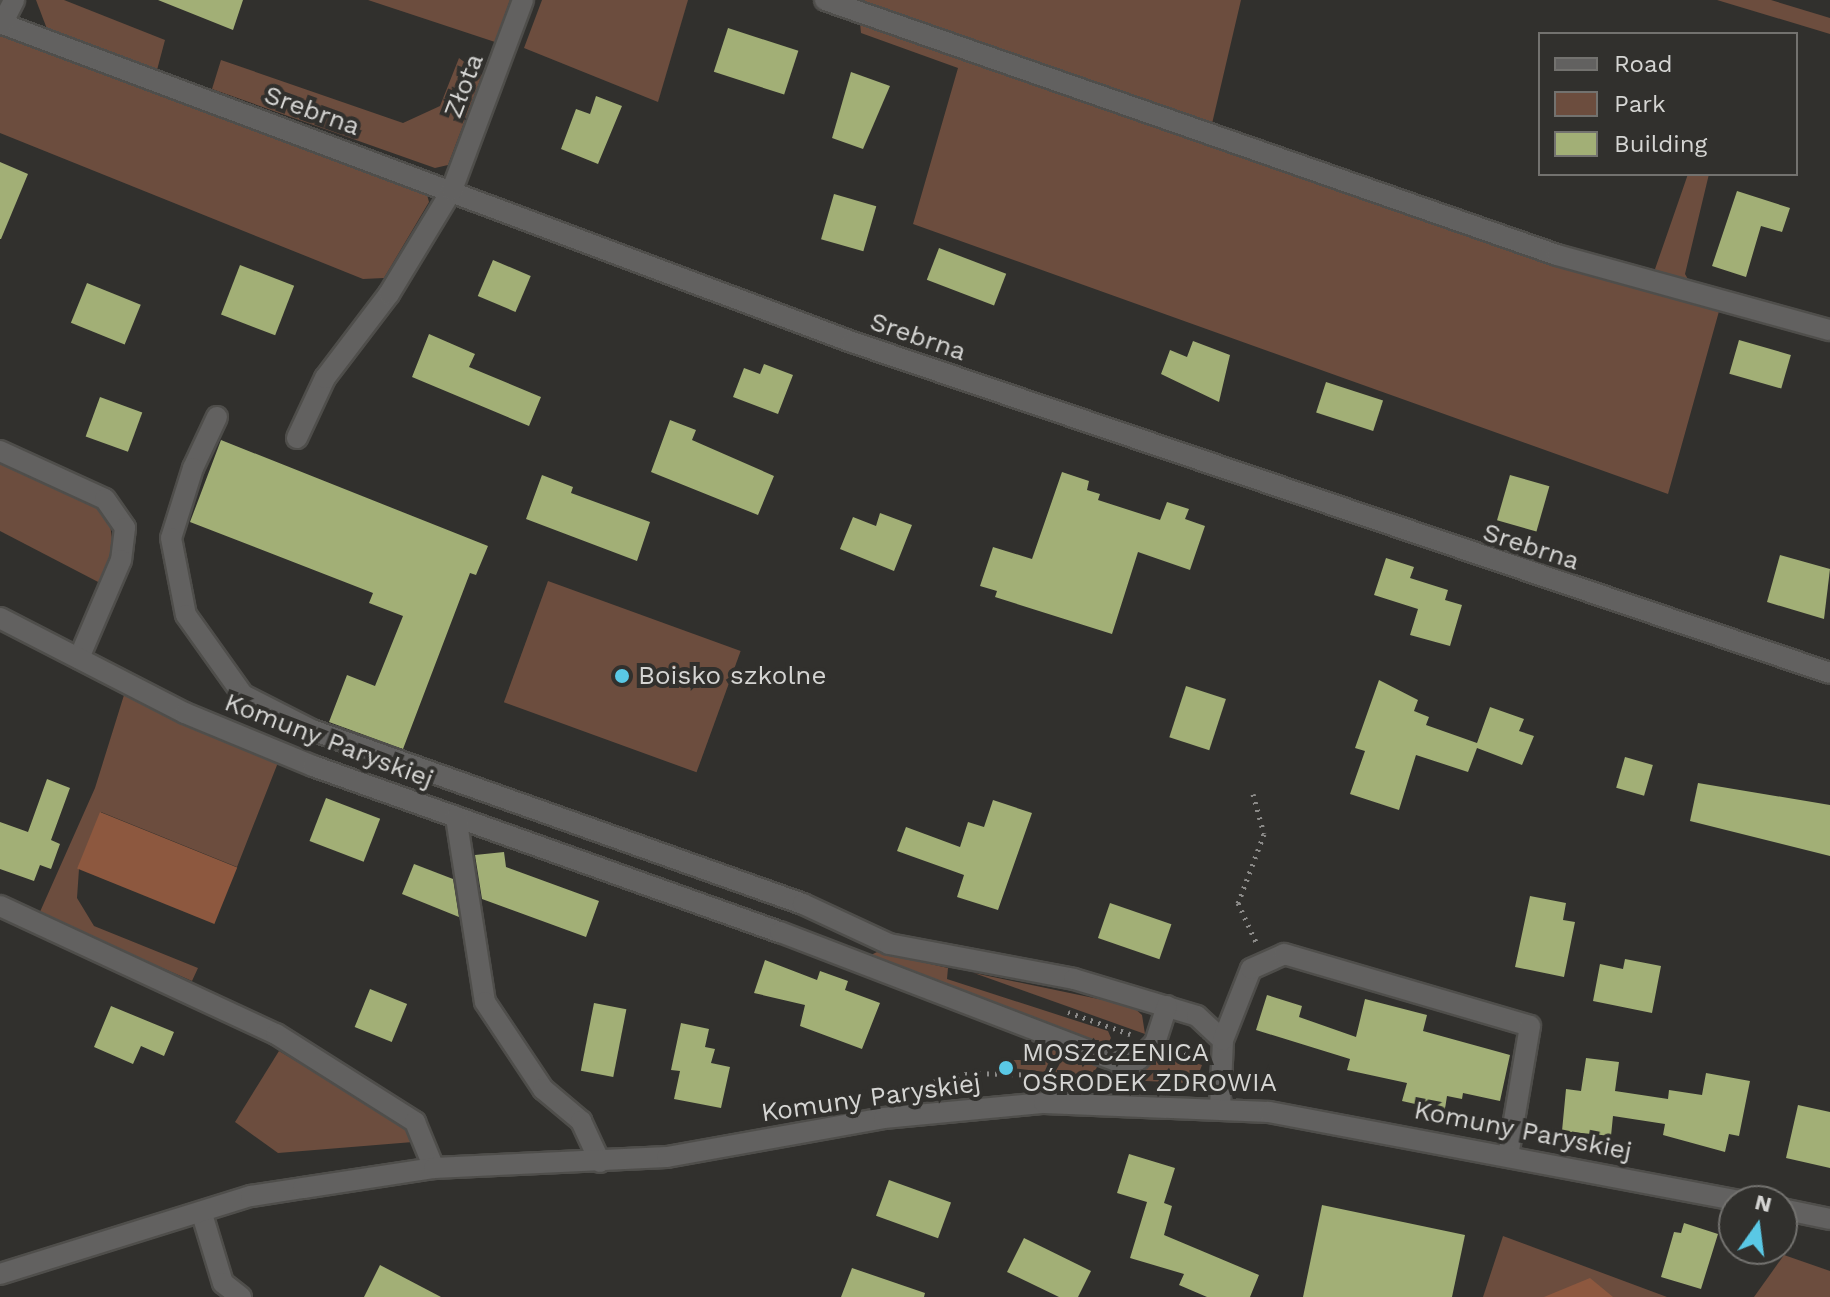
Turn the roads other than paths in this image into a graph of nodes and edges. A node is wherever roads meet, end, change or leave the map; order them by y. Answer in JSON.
{"nodes":[{"id":1,"x":14,"y":0,"type":"edge"},
{"id":2,"x":523,"y":0,"type":"edge"},
{"id":3,"x":825,"y":0,"type":"edge"},
{"id":4,"x":1,"y":24,"type":"edge"},
{"id":5,"x":452,"y":190,"type":"junction"},
{"id":6,"x":1830,"y":330,"type":"edge"},
{"id":7,"x":217,"y":417,"type":"dead end"},
{"id":8,"x":297,"y":438,"type":"dead end"},
{"id":9,"x":0,"y":451,"type":"edge"},
{"id":10,"x":0,"y":618,"type":"edge"},
{"id":11,"x":79,"y":658,"type":"junction"},
{"id":12,"x":1830,"y":673,"type":"edge"},
{"id":13,"x":456,"y":817,"type":"junction"},
{"id":14,"x":0,"y":906,"type":"edge"},
{"id":15,"x":1167,"y":1006,"type":"junction"},
{"id":16,"x":1223,"y":1040,"type":"junction"},
{"id":17,"x":1220,"y":1108,"type":"junction"},
{"id":18,"x":1508,"y":1156,"type":"junction"},
{"id":19,"x":600,"y":1162,"type":"junction"},
{"id":20,"x":434,"y":1168,"type":"junction"},
{"id":21,"x":1718,"y":1197,"type":"edge"},
{"id":22,"x":1798,"y":1212,"type":"edge"},
{"id":23,"x":202,"y":1214,"type":"junction"},
{"id":24,"x":1830,"y":1219,"type":"edge"},
{"id":25,"x":0,"y":1274,"type":"edge"},
{"id":26,"x":241,"y":1297,"type":"edge"}],
"edges":[{"from":1,"to":4,"type":"street"},
{"from":2,"to":5,"type":"street","name":"Złota"},
{"from":3,"to":6,"type":"street"},
{"from":4,"to":5,"type":"street","name":"Srebrna"},
{"from":5,"to":8,"type":"street","name":"Złota"},
{"from":5,"to":12,"type":"street","name":"Srebrna"},
{"from":7,"to":15,"type":"street"},
{"from":9,"to":11,"type":"street"},
{"from":10,"to":11,"type":"street","name":"Komuny Paryskiej"},
{"from":11,"to":13,"type":"street","name":"Komuny Paryskiej"},
{"from":13,"to":15,"type":"street","name":"Komuny Paryskiej"},
{"from":13,"to":19,"type":"street"},
{"from":14,"to":20,"type":"street"},
{"from":15,"to":16,"type":"street"},
{"from":16,"to":17,"type":"street"},
{"from":16,"to":18,"type":"street"},
{"from":17,"to":18,"type":"street","name":"Komuny Paryskiej"},
{"from":17,"to":19,"type":"street","name":"Komuny Paryskiej"},
{"from":18,"to":21,"type":"street","name":"Komuny Paryskiej"},
{"from":19,"to":20,"type":"street","name":"Komuny Paryskiej"},
{"from":20,"to":23,"type":"street","name":"Komuny Paryskiej"},
{"from":22,"to":24,"type":"street"},
{"from":23,"to":25,"type":"street","name":"Komuny Paryskiej"},
{"from":23,"to":26,"type":"street"}]}
